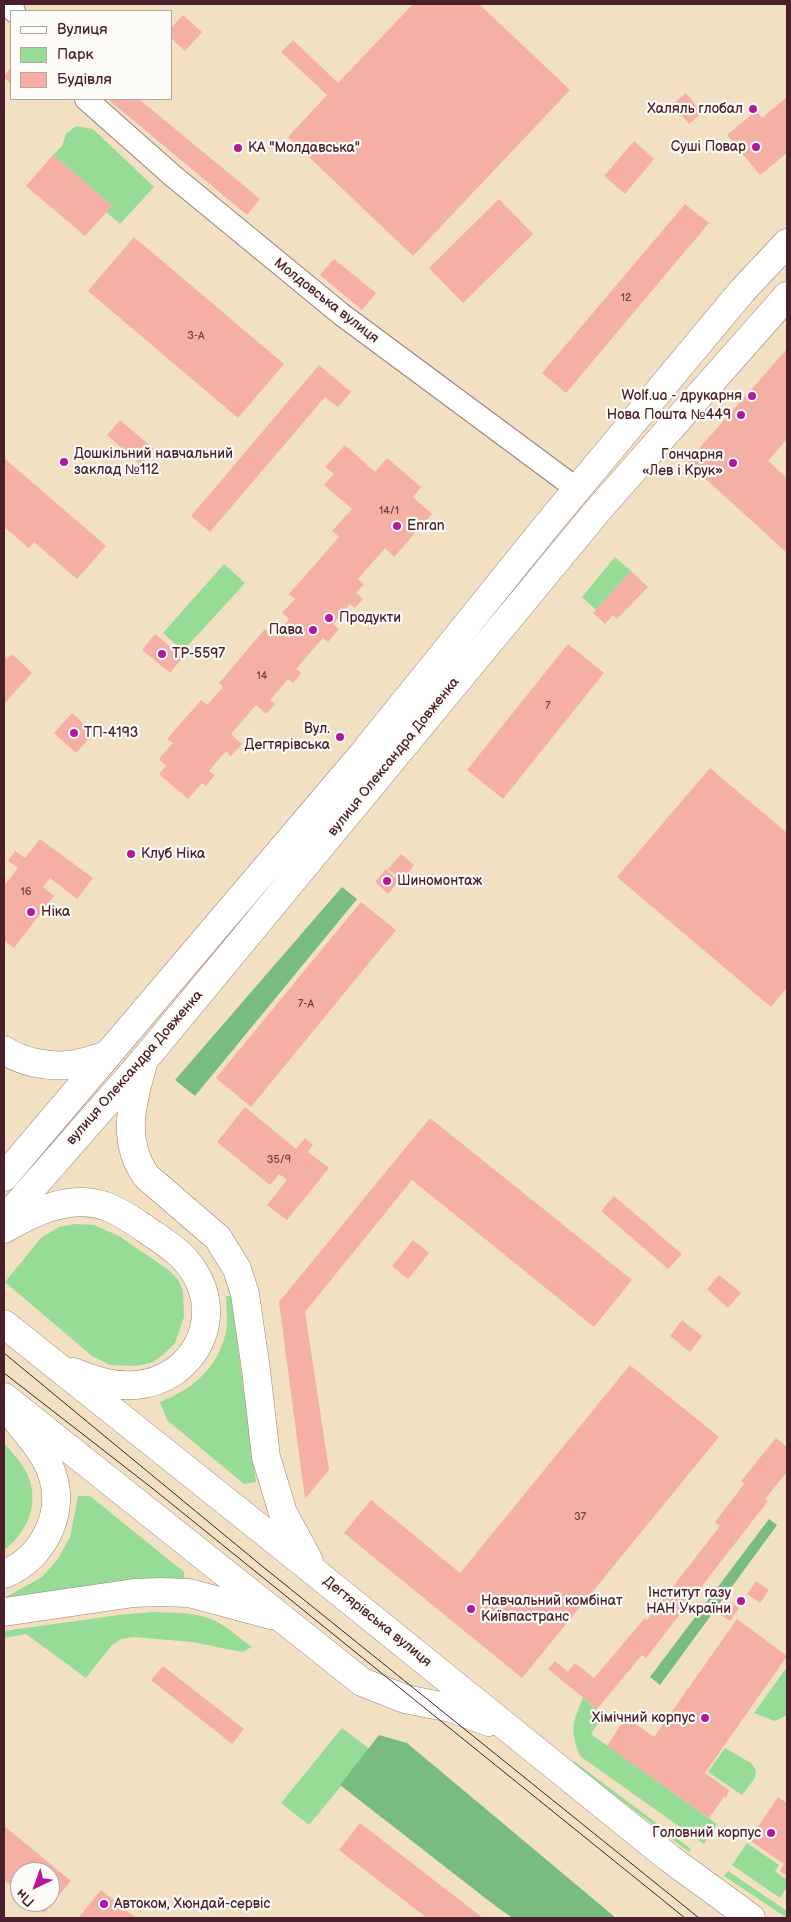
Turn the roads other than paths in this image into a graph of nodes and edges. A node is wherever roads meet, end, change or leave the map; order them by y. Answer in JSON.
{"nodes":[{"id":1,"x":87,"y":100,"type":"edge"},
{"id":2,"x":787,"y":243,"type":"edge"},
{"id":3,"x":787,"y":296,"type":"edge"},
{"id":4,"x":577,"y":489,"type":"junction"},
{"id":5,"x":4,"y":1050,"type":"edge"},
{"id":6,"x":107,"y":1056,"type":"junction"},
{"id":7,"x":144,"y":1060,"type":"junction"},
{"id":8,"x":4,"y":1177,"type":"edge"},
{"id":9,"x":4,"y":1220,"type":"edge"},
{"id":10,"x":4,"y":1229,"type":"edge"},
{"id":11,"x":9,"y":1328,"type":"edge"},
{"id":12,"x":51,"y":1363,"type":"junction"},
{"id":13,"x":4,"y":1397,"type":"edge"},
{"id":14,"x":4,"y":1406,"type":"edge"},
{"id":15,"x":316,"y":1573,"type":"junction"},
{"id":16,"x":4,"y":1574,"type":"edge"},
{"id":17,"x":4,"y":1612,"type":"edge"},
{"id":18,"x":282,"y":1618,"type":"junction"},
{"id":19,"x":512,"y":1731,"type":"junction"},
{"id":20,"x":750,"y":1918,"type":"edge"}],
"edges":[{"from":1,"to":4,"type":"street","name":"Молдовська вулиця"},
{"from":2,"to":4,"type":"main road","name":"вулиця Олександра Довженка"},
{"from":3,"to":7,"type":"main road","name":"вулиця Олександра Довженка"},
{"from":4,"to":6,"type":"main road","name":"вулиця Олександра Довженка"},
{"from":5,"to":6,"type":"main road"},
{"from":6,"to":8,"type":"main road","name":"вулиця Олександра Довженка"},
{"from":7,"to":9,"type":"main road","name":"вулиця Олександра Довженка"},
{"from":7,"to":15,"type":"main road"},
{"from":10,"to":12,"type":"main road"},
{"from":11,"to":12,"type":"main road","name":"Дегтярівська вулиця"},
{"from":12,"to":15,"type":"main road","name":"Дегтярівська вулиця"},
{"from":13,"to":18,"type":"main road"},
{"from":14,"to":16,"type":"main road"},
{"from":15,"to":19,"type":"main road","name":"Дегтярівська вулиця"},
{"from":17,"to":18,"type":"main road"},
{"from":18,"to":19,"type":"main road"},
{"from":19,"to":20,"type":"main road","name":"Дегтярівська вулиця"}]}
